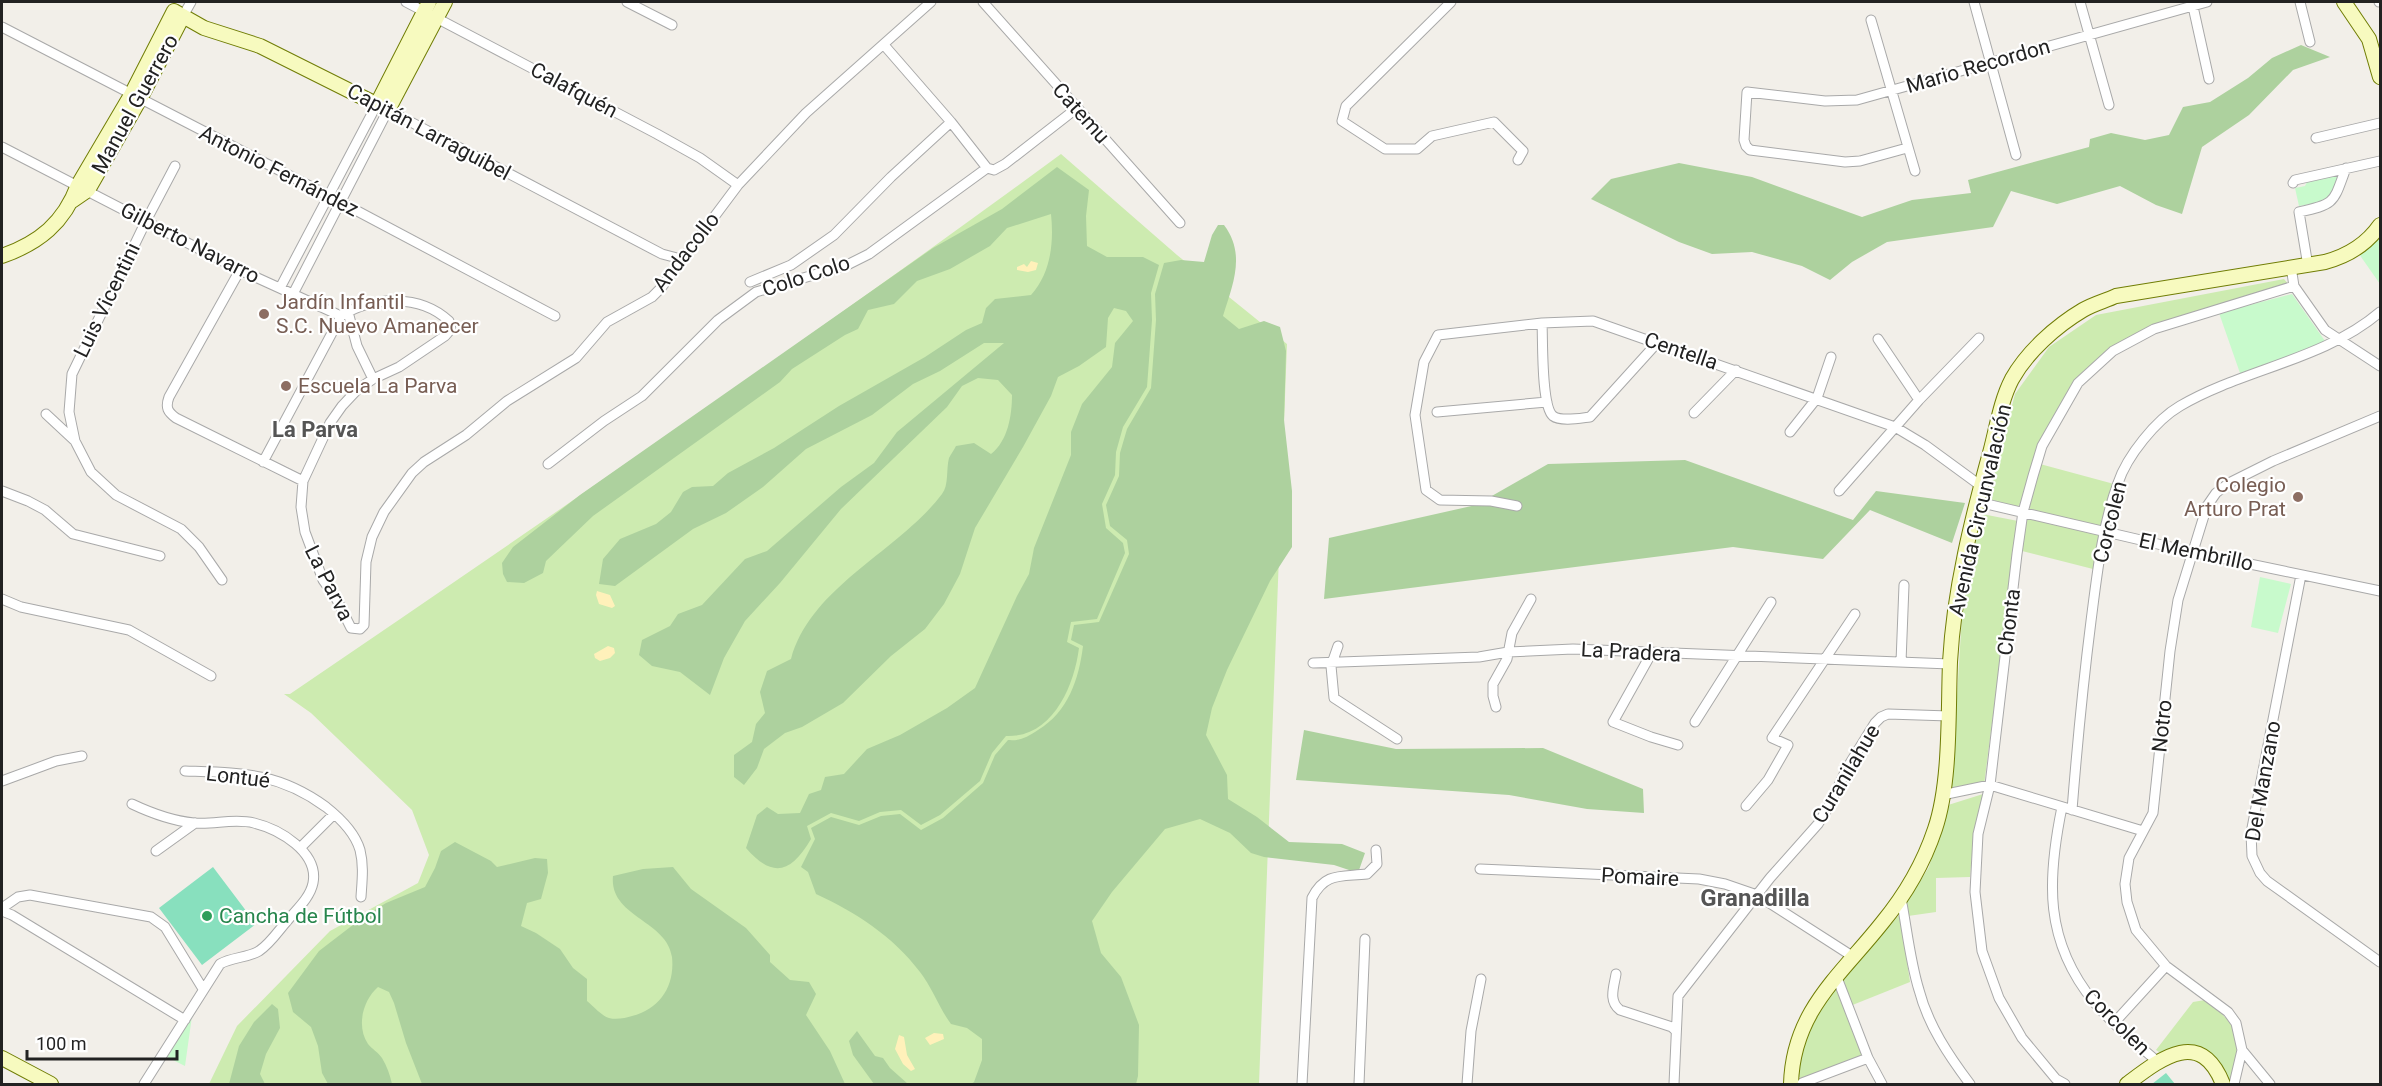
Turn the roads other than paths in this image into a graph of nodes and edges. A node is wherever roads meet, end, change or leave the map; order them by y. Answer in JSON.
{"nodes":[{"id":1,"x":406,"y":2,"type":"edge"},
{"id":2,"x":445,"y":2,"type":"edge"},
{"id":3,"x":627,"y":2,"type":"edge"},
{"id":4,"x":931,"y":2,"type":"edge"},
{"id":5,"x":983,"y":2,"type":"edge"},
{"id":6,"x":1451,"y":2,"type":"edge"},
{"id":7,"x":1974,"y":2,"type":"edge"},
{"id":8,"x":2080,"y":2,"type":"edge"},
{"id":9,"x":2207,"y":2,"type":"edge"},
{"id":10,"x":2300,"y":2,"type":"edge"},
{"id":11,"x":2343,"y":2,"type":"edge"},
{"id":12,"x":2192,"y":3,"type":"edge"},
{"id":13,"x":183,"y":6,"type":"edge"},
{"id":14,"x":430,"y":10,"type":"edge"},
{"id":15,"x":1871,"y":20,"type":"dead end"},
{"id":16,"x":672,"y":25,"type":"dead end"},
{"id":17,"x":2,"y":27,"type":"edge"},
{"id":18,"x":2089,"y":34,"type":"junction"},
{"id":19,"x":2310,"y":42,"type":"dead end"},
{"id":20,"x":884,"y":45,"type":"junction"},
{"id":21,"x":1990,"y":62,"type":"junction"},
{"id":22,"x":2380,"y":77,"type":"edge"},
{"id":23,"x":2209,"y":79,"type":"dead end"},
{"id":24,"x":1892,"y":90,"type":"junction"},
{"id":25,"x":135,"y":97,"type":"junction"},
{"id":26,"x":2109,"y":105,"type":"dead end"},
{"id":27,"x":382,"y":107,"type":"junction"},
{"id":28,"x":1077,"y":108,"type":"junction"},
{"id":29,"x":951,"y":122,"type":"junction"},
{"id":30,"x":2380,"y":123,"type":"edge"},
{"id":31,"x":2316,"y":138,"type":"dead end"},
{"id":32,"x":2,"y":147,"type":"edge"},
{"id":33,"x":1908,"y":148,"type":"junction"},
{"id":34,"x":2016,"y":155,"type":"dead end"},
{"id":35,"x":1518,"y":160,"type":"dead end"},
{"id":36,"x":2380,"y":161,"type":"edge"},
{"id":37,"x":175,"y":166,"type":"dead end"},
{"id":38,"x":987,"y":168,"type":"junction"},
{"id":39,"x":2346,"y":168,"type":"junction"},
{"id":40,"x":1915,"y":171,"type":"dead end"},
{"id":41,"x":2293,"y":183,"type":"dead end"},
{"id":42,"x":738,"y":185,"type":"junction"},
{"id":43,"x":83,"y":188,"type":"junction"},
{"id":44,"x":328,"y":195,"type":"junction"},
{"id":45,"x":340,"y":202,"type":"junction"},
{"id":46,"x":146,"y":221,"type":"junction"},
{"id":47,"x":1180,"y":223,"type":"dead end"},
{"id":48,"x":2380,"y":225,"type":"edge"},
{"id":49,"x":2,"y":256,"type":"edge"},
{"id":50,"x":681,"y":259,"type":"junction"},
{"id":51,"x":2308,"y":266,"type":"junction"},
{"id":52,"x":2291,"y":267,"type":"junction"},
{"id":53,"x":240,"y":270,"type":"junction"},
{"id":54,"x":750,"y":282,"type":"dead end"},
{"id":55,"x":2294,"y":286,"type":"junction"},
{"id":56,"x":280,"y":288,"type":"junction"},
{"id":57,"x":293,"y":294,"type":"junction"},
{"id":58,"x":2380,"y":312,"type":"edge"},
{"id":59,"x":345,"y":314,"type":"junction"},
{"id":60,"x":555,"y":316,"type":"dead end"},
{"id":61,"x":1542,"y":323,"type":"junction"},
{"id":62,"x":1979,"y":338,"type":"dead end"},
{"id":63,"x":1878,"y":339,"type":"dead end"},
{"id":64,"x":2337,"y":339,"type":"junction"},
{"id":65,"x":1657,"y":343,"type":"junction"},
{"id":66,"x":1831,"y":357,"type":"dead end"},
{"id":67,"x":2380,"y":366,"type":"edge"},
{"id":68,"x":1736,"y":370,"type":"junction"},
{"id":69,"x":373,"y":379,"type":"junction"},
{"id":70,"x":1817,"y":398,"type":"junction"},
{"id":71,"x":1919,"y":400,"type":"junction"},
{"id":72,"x":1546,"y":402,"type":"junction"},
{"id":73,"x":1437,"y":412,"type":"dead end"},
{"id":74,"x":1694,"y":413,"type":"dead end"},
{"id":75,"x":46,"y":414,"type":"dead end"},
{"id":76,"x":2380,"y":416,"type":"edge"},
{"id":77,"x":1895,"y":427,"type":"junction"},
{"id":78,"x":1790,"y":432,"type":"dead end"},
{"id":79,"x":75,"y":441,"type":"junction"},
{"id":80,"x":263,"y":462,"type":"junction"},
{"id":81,"x":548,"y":464,"type":"dead end"},
{"id":82,"x":303,"y":482,"type":"junction"},
{"id":83,"x":1981,"y":486,"type":"junction"},
{"id":84,"x":2,"y":491,"type":"edge"},
{"id":85,"x":1839,"y":491,"type":"dead end"},
{"id":86,"x":1978,"y":502,"type":"junction"},
{"id":87,"x":1517,"y":506,"type":"dead end"},
{"id":88,"x":2024,"y":512,"type":"junction"},
{"id":89,"x":2105,"y":532,"type":"junction"},
{"id":90,"x":2192,"y":552,"type":"junction"},
{"id":91,"x":160,"y":555,"type":"dead end"},
{"id":92,"x":2301,"y":575,"type":"junction"},
{"id":93,"x":222,"y":580,"type":"dead end"},
{"id":94,"x":1904,"y":585,"type":"dead end"},
{"id":95,"x":2380,"y":591,"type":"edge"},
{"id":96,"x":1531,"y":599,"type":"dead end"},
{"id":97,"x":2,"y":600,"type":"edge"},
{"id":98,"x":1771,"y":602,"type":"dead end"},
{"id":99,"x":21,"y":607,"type":"junction"},
{"id":100,"x":2,"y":608,"type":"edge"},
{"id":101,"x":1855,"y":614,"type":"dead end"},
{"id":102,"x":355,"y":630,"type":"joint"},
{"id":103,"x":1338,"y":646,"type":"dead end"},
{"id":104,"x":1508,"y":652,"type":"junction"},
{"id":105,"x":1650,"y":654,"type":"junction"},
{"id":106,"x":1737,"y":657,"type":"junction"},
{"id":107,"x":1824,"y":659,"type":"junction"},
{"id":108,"x":1901,"y":662,"type":"junction"},
{"id":109,"x":1313,"y":663,"type":"dead end"},
{"id":110,"x":1332,"y":663,"type":"junction"},
{"id":111,"x":1950,"y":664,"type":"junction"},
{"id":112,"x":211,"y":676,"type":"dead end"},
{"id":113,"x":1496,"y":707,"type":"dead end"},
{"id":114,"x":1949,"y":716,"type":"junction"},
{"id":115,"x":1695,"y":722,"type":"dead end"},
{"id":116,"x":1397,"y":739,"type":"dead end"},
{"id":117,"x":1678,"y":745,"type":"dead end"},
{"id":118,"x":82,"y":756,"type":"dead end"},
{"id":119,"x":185,"y":771,"type":"dead end"},
{"id":120,"x":2,"y":781,"type":"edge"},
{"id":121,"x":1990,"y":786,"type":"junction"},
{"id":122,"x":1942,"y":795,"type":"junction"},
{"id":123,"x":132,"y":804,"type":"dead end"},
{"id":124,"x":1746,"y":806,"type":"dead end"},
{"id":125,"x":2062,"y":807,"type":"junction"},
{"id":126,"x":2072,"y":810,"type":"junction"},
{"id":127,"x":334,"y":814,"type":"junction"},
{"id":128,"x":195,"y":823,"type":"junction"},
{"id":129,"x":2143,"y":831,"type":"junction"},
{"id":130,"x":300,"y":848,"type":"junction"},
{"id":131,"x":1376,"y":850,"type":"dead end"},
{"id":132,"x":156,"y":851,"type":"dead end"},
{"id":133,"x":1480,"y":869,"type":"dead end"},
{"id":134,"x":1757,"y":895,"type":"junction"},
{"id":135,"x":361,"y":897,"type":"dead end"},
{"id":136,"x":1901,"y":898,"type":"junction"},
{"id":137,"x":2,"y":909,"type":"edge"},
{"id":138,"x":1365,"y":939,"type":"dead end"},
{"id":139,"x":1852,"y":956,"type":"junction"},
{"id":140,"x":2380,"y":962,"type":"edge"},
{"id":141,"x":2166,"y":966,"type":"junction"},
{"id":142,"x":1616,"y":974,"type":"dead end"},
{"id":143,"x":1836,"y":975,"type":"junction"},
{"id":144,"x":1481,"y":979,"type":"dead end"},
{"id":145,"x":203,"y":989,"type":"junction"},
{"id":146,"x":184,"y":1020,"type":"junction"},
{"id":147,"x":2114,"y":1023,"type":"junction"},
{"id":148,"x":1676,"y":1030,"type":"junction"},
{"id":149,"x":2242,"y":1050,"type":"junction"},
{"id":150,"x":2,"y":1058,"type":"edge"},
{"id":151,"x":1868,"y":1058,"type":"junction"},
{"id":152,"x":2158,"y":1062,"type":"junction"},
{"id":153,"x":51,"y":1084,"type":"edge"},
{"id":154,"x":144,"y":1084,"type":"edge"},
{"id":155,"x":1302,"y":1084,"type":"edge"},
{"id":156,"x":1359,"y":1084,"type":"edge"},
{"id":157,"x":1467,"y":1084,"type":"edge"},
{"id":158,"x":1674,"y":1084,"type":"edge"},
{"id":159,"x":1798,"y":1084,"type":"edge"},
{"id":160,"x":1882,"y":1084,"type":"edge"},
{"id":161,"x":1970,"y":1084,"type":"edge"},
{"id":162,"x":2065,"y":1084,"type":"edge"},
{"id":163,"x":2127,"y":1084,"type":"edge"},
{"id":164,"x":2223,"y":1084,"type":"edge"},
{"id":165,"x":2234,"y":1084,"type":"edge"},
{"id":166,"x":2270,"y":1084,"type":"edge"}],
"edges":[{"from":1,"to":14,"type":"street","name":"Calafquén"},
{"from":2,"to":14,"type":"street"},
{"from":3,"to":16,"type":"street"},
{"from":4,"to":20,"type":"street","name":"Andacollo"},
{"from":5,"to":28,"type":"street","name":"Catemu"},
{"from":6,"to":35,"type":"street"},
{"from":7,"to":21,"type":"street"},
{"from":8,"to":18,"type":"street"},
{"from":9,"to":12,"type":"street","name":"Mario Recordon"},
{"from":10,"to":19,"type":"street"},
{"from":11,"to":22,"type":"street"},
{"from":12,"to":18,"type":"street","name":"Mario Recordon"},
{"from":12,"to":23,"type":"street"},
{"from":13,"to":25,"type":"street","name":"Manuel Guerrero"},
{"from":13,"to":27,"type":"street","name":"Capitán Larraguibel"},
{"from":14,"to":27,"type":"street"},
{"from":14,"to":42,"type":"street","name":"Calafquén"},
{"from":15,"to":24,"type":"street"},
{"from":17,"to":25,"type":"street","name":"Antonio Fernández"},
{"from":18,"to":21,"type":"street","name":"Mario Recordon"},
{"from":18,"to":26,"type":"street"},
{"from":20,"to":29,"type":"street"},
{"from":20,"to":42,"type":"street","name":"Andacollo"},
{"from":21,"to":24,"type":"street","name":"Mario Recordon"},
{"from":21,"to":34,"type":"street"},
{"from":24,"to":33,"type":"street"},
{"from":24,"to":33,"type":"street","name":"Mario Recordon"},
{"from":25,"to":43,"type":"street","name":"Manuel Guerrero"},
{"from":25,"to":44,"type":"street","name":"Antonio Fernández"},
{"from":27,"to":44,"type":"street"},
{"from":27,"to":45,"type":"street"},
{"from":27,"to":50,"type":"street","name":"Capitán Larraguibel"},
{"from":28,"to":38,"type":"street","name":"Colo Colo"},
{"from":28,"to":47,"type":"street","name":"Catemu"},
{"from":29,"to":38,"type":"street"},
{"from":29,"to":54,"type":"street","name":"Colo Colo"},
{"from":30,"to":31,"type":"street"},
{"from":32,"to":43,"type":"street","name":"Gilberto Navarro"},
{"from":33,"to":40,"type":"street"},
{"from":36,"to":39,"type":"street"},
{"from":37,"to":46,"type":"street","name":"Luis Vicentini"},
{"from":38,"to":81,"type":"street","name":"Colo Colo"},
{"from":39,"to":41,"type":"street"},
{"from":39,"to":51,"type":"street"},
{"from":42,"to":50,"type":"street","name":"Andacollo"},
{"from":43,"to":46,"type":"street","name":"Gilberto Navarro"},
{"from":43,"to":49,"type":"street","name":"Manuel Guerrero"},
{"from":44,"to":45,"type":"street","name":"Antonio Fernández"},
{"from":44,"to":56,"type":"street"},
{"from":45,"to":57,"type":"street"},
{"from":45,"to":60,"type":"street","name":"Antonio Fernández"},
{"from":46,"to":53,"type":"street","name":"Gilberto Navarro"},
{"from":46,"to":79,"type":"street","name":"Luis Vicentini"},
{"from":48,"to":51,"type":"street","name":"Avenida Circunvalación"},
{"from":50,"to":102,"type":"street","name":"Andacollo"},
{"from":51,"to":52,"type":"street","name":"Avenida Circunvalación"},
{"from":52,"to":55,"type":"street"},
{"from":52,"to":83,"type":"street","name":"Avenida Circunvalación"},
{"from":53,"to":56,"type":"street","name":"Gilberto Navarro"},
{"from":53,"to":80,"type":"street"},
{"from":55,"to":64,"type":"street"},
{"from":55,"to":88,"type":"street","name":"Chonta"},
{"from":56,"to":57,"type":"street","name":"Gilberto Navarro"},
{"from":57,"to":59,"type":"street","name":"Gilberto Navarro"},
{"from":58,"to":64,"type":"street","name":"Corcolen"},
{"from":59,"to":69,"type":"street"},
{"from":59,"to":69,"type":"street","name":"La Parva"},
{"from":59,"to":80,"type":"street"},
{"from":61,"to":65,"type":"street","name":"Centella"},
{"from":61,"to":72,"type":"street"},
{"from":61,"to":87,"type":"street","name":"Centella"},
{"from":62,"to":71,"type":"street"},
{"from":63,"to":71,"type":"street"},
{"from":64,"to":67,"type":"street"},
{"from":64,"to":89,"type":"street","name":"Corcolen"},
{"from":65,"to":68,"type":"street","name":"Centella"},
{"from":65,"to":72,"type":"street"},
{"from":66,"to":70,"type":"street"},
{"from":68,"to":70,"type":"street","name":"Centella"},
{"from":68,"to":74,"type":"street"},
{"from":69,"to":82,"type":"street","name":"La Parva"},
{"from":70,"to":77,"type":"street","name":"Centella"},
{"from":70,"to":78,"type":"street"},
{"from":71,"to":77,"type":"street"},
{"from":72,"to":73,"type":"street"},
{"from":75,"to":79,"type":"street"},
{"from":76,"to":90,"type":"street","name":"Notro"},
{"from":77,"to":83,"type":"street","name":"Centella"},
{"from":77,"to":85,"type":"street"},
{"from":79,"to":93,"type":"street"},
{"from":80,"to":82,"type":"street"},
{"from":82,"to":102,"type":"street","name":"La Parva"},
{"from":83,"to":86,"type":"street","name":"Avenida Circunvalación"},
{"from":84,"to":91,"type":"street"},
{"from":86,"to":88,"type":"street","name":"El Membrillo"},
{"from":86,"to":111,"type":"street","name":"Avenida Circunvalación"},
{"from":88,"to":89,"type":"street","name":"El Membrillo"},
{"from":88,"to":121,"type":"street","name":"Chonta"},
{"from":89,"to":90,"type":"street","name":"El Membrillo"},
{"from":89,"to":126,"type":"street","name":"Corcolen"},
{"from":90,"to":92,"type":"street","name":"El Membrillo"},
{"from":90,"to":129,"type":"street","name":"Notro"},
{"from":92,"to":95,"type":"street","name":"El Membrillo"},
{"from":92,"to":140,"type":"street","name":"Del Manzano"},
{"from":94,"to":108,"type":"street"},
{"from":96,"to":104,"type":"street"},
{"from":97,"to":99,"type":"street"},
{"from":98,"to":106,"type":"street"},
{"from":99,"to":100,"type":"street"},
{"from":99,"to":112,"type":"street"},
{"from":101,"to":107,"type":"street"},
{"from":103,"to":110,"type":"street"},
{"from":104,"to":105,"type":"street","name":"La Pradera"},
{"from":104,"to":110,"type":"street","name":"La Pradera"},
{"from":104,"to":113,"type":"street"},
{"from":105,"to":106,"type":"street","name":"La Pradera"},
{"from":105,"to":117,"type":"street"},
{"from":106,"to":107,"type":"street","name":"La Pradera"},
{"from":106,"to":115,"type":"street"},
{"from":107,"to":108,"type":"street","name":"La Pradera"},
{"from":107,"to":124,"type":"street"},
{"from":108,"to":111,"type":"street","name":"La Pradera"},
{"from":109,"to":110,"type":"street","name":"La Pradera"},
{"from":110,"to":116,"type":"street"},
{"from":111,"to":114,"type":"street","name":"Avenida Circunvalación"},
{"from":114,"to":122,"type":"street","name":"Avenida Circunvalación"},
{"from":114,"to":134,"type":"street","name":"Curanilahue"},
{"from":118,"to":120,"type":"street"},
{"from":119,"to":127,"type":"street","name":"Lontué"},
{"from":121,"to":122,"type":"street"},
{"from":121,"to":125,"type":"street"},
{"from":121,"to":162,"type":"street","name":"Chonta"},
{"from":122,"to":136,"type":"street","name":"Avenida Circunvalación"},
{"from":123,"to":128,"type":"street"},
{"from":125,"to":126,"type":"street"},
{"from":125,"to":147,"type":"street","name":"Corcolen"},
{"from":126,"to":129,"type":"street"},
{"from":127,"to":130,"type":"street"},
{"from":127,"to":135,"type":"street","name":"Lontué"},
{"from":128,"to":130,"type":"street"},
{"from":128,"to":132,"type":"street"},
{"from":129,"to":141,"type":"street","name":"Notro"},
{"from":130,"to":145,"type":"street"},
{"from":131,"to":155,"type":"street"},
{"from":133,"to":134,"type":"street","name":"Pomaire"},
{"from":134,"to":139,"type":"street","name":"Pomaire"},
{"from":134,"to":148,"type":"street","name":"Curanilahue"},
{"from":136,"to":139,"type":"street","name":"Avenida Circunvalación"},
{"from":136,"to":161,"type":"street"},
{"from":137,"to":145,"type":"street"},
{"from":137,"to":146,"type":"street"},
{"from":138,"to":156,"type":"street"},
{"from":139,"to":143,"type":"street","name":"Avenida Circunvalación"},
{"from":141,"to":147,"type":"street"},
{"from":141,"to":149,"type":"street","name":"Notro"},
{"from":142,"to":148,"type":"street"},
{"from":143,"to":151,"type":"street"},
{"from":143,"to":159,"type":"street","name":"Avenida Circunvalación"},
{"from":144,"to":157,"type":"street"},
{"from":145,"to":146,"type":"street"},
{"from":146,"to":154,"type":"street"},
{"from":147,"to":152,"type":"street","name":"Corcolen"},
{"from":148,"to":158,"type":"street"},
{"from":149,"to":165,"type":"street"},
{"from":149,"to":166,"type":"street","name":"Notro"},
{"from":150,"to":153,"type":"street"},
{"from":151,"to":159,"type":"street"},
{"from":151,"to":160,"type":"street"},
{"from":152,"to":163,"type":"street"},
{"from":152,"to":164,"type":"street"}]}
